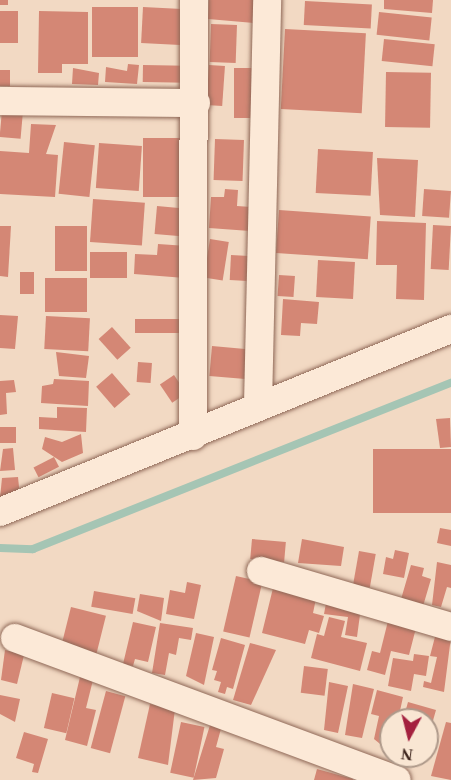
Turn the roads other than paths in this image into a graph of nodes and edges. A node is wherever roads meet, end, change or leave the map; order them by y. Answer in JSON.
{"nodes":[{"id":1,"x":194,"y":0,"type":"edge"},
{"id":2,"x":267,"y":0,"type":"edge"},
{"id":3,"x":0,"y":101,"type":"edge"},
{"id":4,"x":196,"y":103,"type":"junction"},
{"id":5,"x":451,"y":329,"type":"edge"},
{"id":6,"x":258,"y":405,"type":"junction"},
{"id":7,"x":193,"y":436,"type":"junction"},
{"id":8,"x":0,"y":512,"type":"edge"},
{"id":9,"x":261,"y":571,"type":"dead end"},
{"id":10,"x":451,"y":627,"type":"edge"},
{"id":11,"x":15,"y":638,"type":"dead end"},
{"id":12,"x":396,"y":780,"type":"edge"}],
"edges":[{"from":1,"to":4,"type":"street"},
{"from":2,"to":6,"type":"street"},
{"from":3,"to":4,"type":"street"},
{"from":4,"to":7,"type":"street"},
{"from":5,"to":6,"type":"street"},
{"from":6,"to":7,"type":"street"},
{"from":7,"to":8,"type":"street"},
{"from":9,"to":10,"type":"street"},
{"from":11,"to":12,"type":"street"}]}
